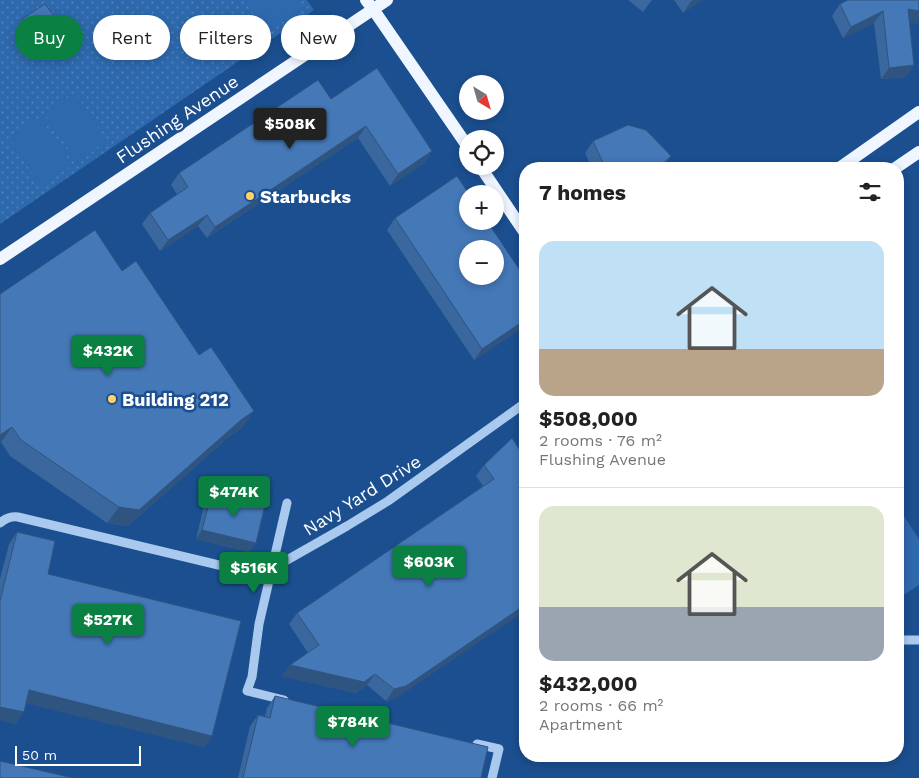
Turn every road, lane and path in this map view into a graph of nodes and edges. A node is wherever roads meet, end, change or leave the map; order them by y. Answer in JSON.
{"nodes":[{"id":1,"x":387,"y":0,"type":"edge"},
{"id":2,"x":370,"y":4,"type":"edge"},
{"id":3,"x":919,"y":112,"type":"edge"},
{"id":4,"x":459,"y":134,"type":"edge"},
{"id":5,"x":919,"y":152,"type":"edge"},
{"id":6,"x":848,"y":162,"type":"edge"},
{"id":7,"x":904,"y":162,"type":"edge"},
{"id":8,"x":486,"y":175,"type":"edge"},
{"id":9,"x":519,"y":224,"type":"edge"},
{"id":10,"x":0,"y":259,"type":"edge"},
{"id":11,"x":519,"y":407,"type":"edge"},
{"id":12,"x":287,"y":503,"type":"dead end"},
{"id":13,"x":0,"y":523,"type":"edge"},
{"id":14,"x":272,"y":568,"type":"junction"},
{"id":15,"x":904,"y":640,"type":"edge"},
{"id":16,"x":919,"y":640,"type":"edge"},
{"id":17,"x":297,"y":703,"type":"edge"},
{"id":18,"x":469,"y":742,"type":"edge"},
{"id":19,"x":492,"y":778,"type":"edge"}],
"edges":[{"from":1,"to":2,"type":"main road","name":"Flushing Avenue"},
{"from":2,"to":4,"type":"main road"},
{"from":2,"to":10,"type":"main road","name":"Flushing Avenue"},
{"from":3,"to":6,"type":"main road"},
{"from":5,"to":7,"type":"main road"},
{"from":8,"to":9,"type":"main road"},
{"from":11,"to":14,"type":"street","name":"Navy Yard Drive"},
{"from":12,"to":14,"type":"street"},
{"from":13,"to":14,"type":"street","name":"Navy Yard Drive"},
{"from":14,"to":17,"type":"street"},
{"from":15,"to":16,"type":"street"},
{"from":18,"to":19,"type":"street"}]}
